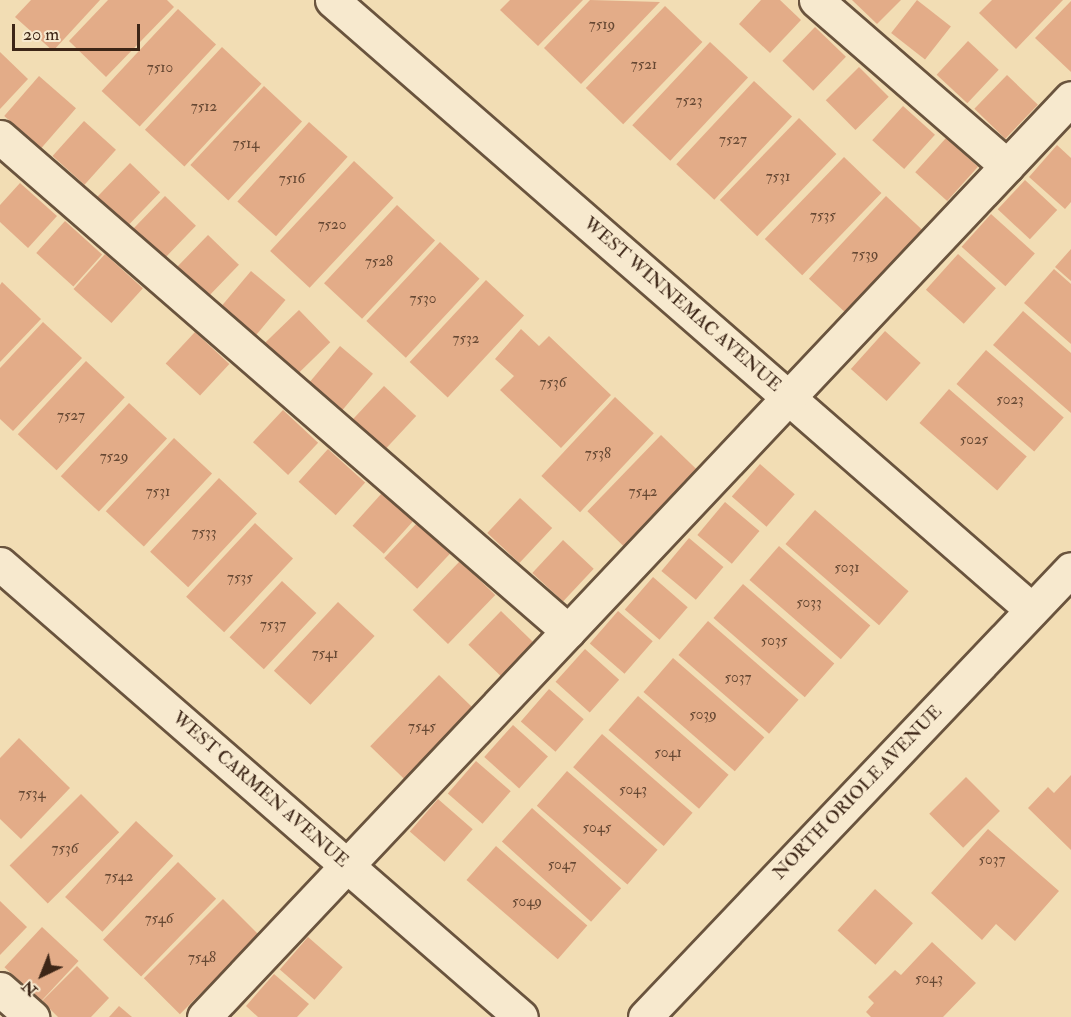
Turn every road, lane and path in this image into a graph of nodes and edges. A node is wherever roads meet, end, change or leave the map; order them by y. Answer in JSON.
{"nodes":[{"id":1,"x":332,"y":0,"type":"edge"},
{"id":2,"x":816,"y":0,"type":"edge"},
{"id":3,"x":1071,"y":98,"type":"edge"},
{"id":4,"x":0,"y":137,"type":"edge"},
{"id":5,"x":1007,"y":166,"type":"junction"},
{"id":6,"x":789,"y":397,"type":"junction"},
{"id":7,"x":0,"y":564,"type":"edge"},
{"id":8,"x":1071,"y":569,"type":"edge"},
{"id":9,"x":1032,"y":610,"type":"junction"},
{"id":10,"x":568,"y":631,"type":"junction"},
{"id":11,"x":347,"y":866,"type":"junction"},
{"id":12,"x":0,"y":989,"type":"edge"},
{"id":13,"x":32,"y":1017,"type":"edge"},
{"id":14,"x":204,"y":1017,"type":"edge"},
{"id":15,"x":520,"y":1017,"type":"edge"},
{"id":16,"x":645,"y":1017,"type":"edge"}],
"edges":[{"from":1,"to":6,"type":"street","name":"WEST WINNEMAC AVENUE"},
{"from":2,"to":5,"type":"street"},
{"from":3,"to":5,"type":"street"},
{"from":4,"to":10,"type":"street"},
{"from":5,"to":6,"type":"street"},
{"from":6,"to":9,"type":"street","name":"WEST WINNEMAC AVENUE"},
{"from":6,"to":10,"type":"street"},
{"from":7,"to":11,"type":"street","name":"WEST CARMEN AVENUE"},
{"from":8,"to":9,"type":"street","name":"NORTH ORIOLE AVENUE"},
{"from":9,"to":16,"type":"street","name":"NORTH ORIOLE AVENUE"},
{"from":10,"to":11,"type":"street"},
{"from":11,"to":14,"type":"street"},
{"from":11,"to":15,"type":"street","name":"WEST CARMEN AVENUE"},
{"from":12,"to":13,"type":"street"}]}
